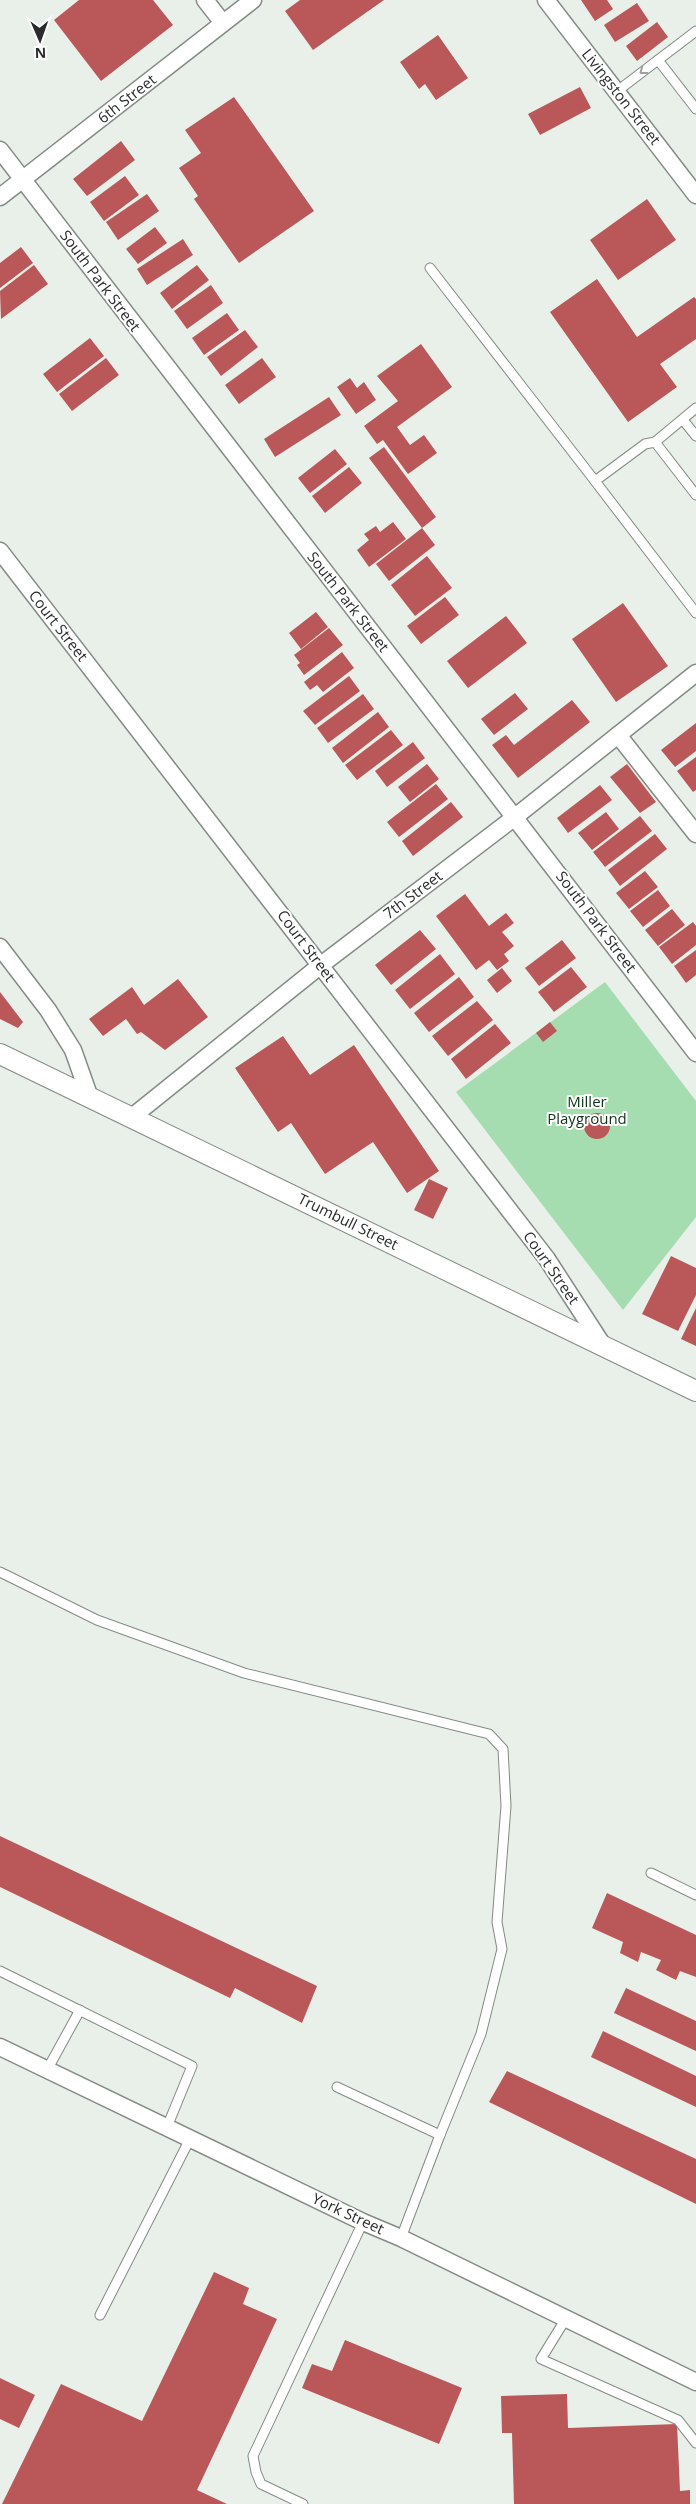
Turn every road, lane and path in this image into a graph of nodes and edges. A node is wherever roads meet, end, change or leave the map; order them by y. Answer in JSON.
{"nodes":[{"id":1,"x":205,"y":0,"type":"edge"},
{"id":2,"x":253,"y":0,"type":"edge"},
{"id":3,"x":546,"y":0,"type":"edge"},
{"id":4,"x":223,"y":23,"type":"junction"},
{"id":5,"x":696,"y":31,"type":"edge"},
{"id":6,"x":658,"y":60,"type":"junction"},
{"id":7,"x":616,"y":92,"type":"junction"},
{"id":8,"x":696,"y":109,"type":"edge"},
{"id":9,"x":0,"y":150,"type":"edge"},
{"id":10,"x":23,"y":180,"type":"junction"},
{"id":11,"x":696,"y":195,"type":"edge"},
{"id":12,"x":0,"y":197,"type":"edge"},
{"id":13,"x":430,"y":268,"type":"dead end"},
{"id":14,"x":696,"y":408,"type":"edge"},
{"id":15,"x":683,"y":420,"type":"junction"},
{"id":16,"x":696,"y":436,"type":"edge"},
{"id":17,"x":655,"y":442,"type":"junction"},
{"id":18,"x":594,"y":481,"type":"junction"},
{"id":19,"x":696,"y":495,"type":"edge"},
{"id":20,"x":0,"y":551,"type":"edge"},
{"id":21,"x":696,"y":613,"type":"edge"},
{"id":22,"x":696,"y":673,"type":"edge"},
{"id":23,"x":618,"y":735,"type":"junction"},
{"id":24,"x":515,"y":817,"type":"junction"},
{"id":25,"x":696,"y":834,"type":"edge"},
{"id":26,"x":0,"y":947,"type":"edge"},
{"id":27,"x":321,"y":965,"type":"junction"},
{"id":28,"x":696,"y":1053,"type":"edge"},
{"id":29,"x":0,"y":1054,"type":"edge"},
{"id":30,"x":90,"y":1098,"type":"junction"},
{"id":31,"x":132,"y":1117,"type":"junction"},
{"id":32,"x":604,"y":1347,"type":"junction"},
{"id":33,"x":696,"y":1392,"type":"edge"},
{"id":34,"x":0,"y":1572,"type":"edge"},
{"id":35,"x":651,"y":1873,"type":"dead end"},
{"id":36,"x":696,"y":1895,"type":"edge"},
{"id":37,"x":1,"y":1974,"type":"edge"},
{"id":38,"x":80,"y":2010,"type":"junction"},
{"id":39,"x":0,"y":2047,"type":"edge"},
{"id":40,"x":47,"y":2070,"type":"junction"},
{"id":41,"x":337,"y":2087,"type":"dead end"},
{"id":42,"x":166,"y":2127,"type":"junction"},
{"id":43,"x":440,"y":2135,"type":"junction"},
{"id":44,"x":190,"y":2139,"type":"junction"},
{"id":45,"x":363,"y":2222,"type":"junction"},
{"id":46,"x":401,"y":2238,"type":"junction"},
{"id":47,"x":100,"y":2316,"type":"dead end"},
{"id":48,"x":565,"y":2320,"type":"junction"},
{"id":49,"x":696,"y":2382,"type":"edge"},
{"id":50,"x":696,"y":2443,"type":"edge"},
{"id":51,"x":303,"y":2504,"type":"edge"}],
"edges":[{"from":1,"to":4,"type":"street"},
{"from":2,"to":4,"type":"street","name":"6th Street"},
{"from":3,"to":7,"type":"street","name":"Livingston Street"},
{"from":4,"to":10,"type":"street","name":"6th Street"},
{"from":5,"to":6,"type":"lane"},
{"from":6,"to":7,"type":"lane","one_way":true},
{"from":6,"to":8,"type":"lane"},
{"from":7,"to":11,"type":"street","name":"Livingston Street"},
{"from":9,"to":10,"type":"street","name":"South Park Street"},
{"from":10,"to":12,"type":"street","name":"6th Street"},
{"from":10,"to":24,"type":"street","name":"South Park Street"},
{"from":13,"to":18,"type":"lane"},
{"from":14,"to":15,"type":"lane"},
{"from":15,"to":16,"type":"lane"},
{"from":15,"to":17,"type":"lane"},
{"from":17,"to":18,"type":"lane"},
{"from":17,"to":19,"type":"lane"},
{"from":18,"to":21,"type":"lane"},
{"from":20,"to":27,"type":"street","name":"Court Street"},
{"from":22,"to":23,"type":"street","name":"7th Street"},
{"from":23,"to":24,"type":"street","name":"7th Street"},
{"from":23,"to":25,"type":"street"},
{"from":24,"to":27,"type":"street","name":"7th Street"},
{"from":24,"to":28,"type":"street","name":"South Park Street"},
{"from":26,"to":30,"type":"street"},
{"from":27,"to":31,"type":"street","name":"7th Street"},
{"from":27,"to":32,"type":"street","name":"Court Street"},
{"from":29,"to":30,"type":"street","name":"Trumbull Street"},
{"from":30,"to":31,"type":"street","name":"Trumbull Street"},
{"from":31,"to":32,"type":"street","name":"Trumbull Street"},
{"from":32,"to":33,"type":"street","name":"Trumbull Street"},
{"from":34,"to":43,"type":"lane"},
{"from":35,"to":36,"type":"lane"},
{"from":37,"to":38,"type":"lane"},
{"from":38,"to":40,"type":"lane"},
{"from":38,"to":42,"type":"lane"},
{"from":39,"to":40,"type":"street","name":"York Street"},
{"from":40,"to":42,"type":"street","name":"York Street"},
{"from":41,"to":43,"type":"lane"},
{"from":42,"to":44,"type":"street","name":"York Street"},
{"from":43,"to":46,"type":"lane"},
{"from":44,"to":45,"type":"street","name":"York Street"},
{"from":44,"to":47,"type":"lane"},
{"from":45,"to":46,"type":"street","name":"York Street"},
{"from":45,"to":51,"type":"lane"},
{"from":46,"to":48,"type":"street","name":"York Street"},
{"from":48,"to":49,"type":"street","name":"York Street"},
{"from":48,"to":50,"type":"lane"}]}
